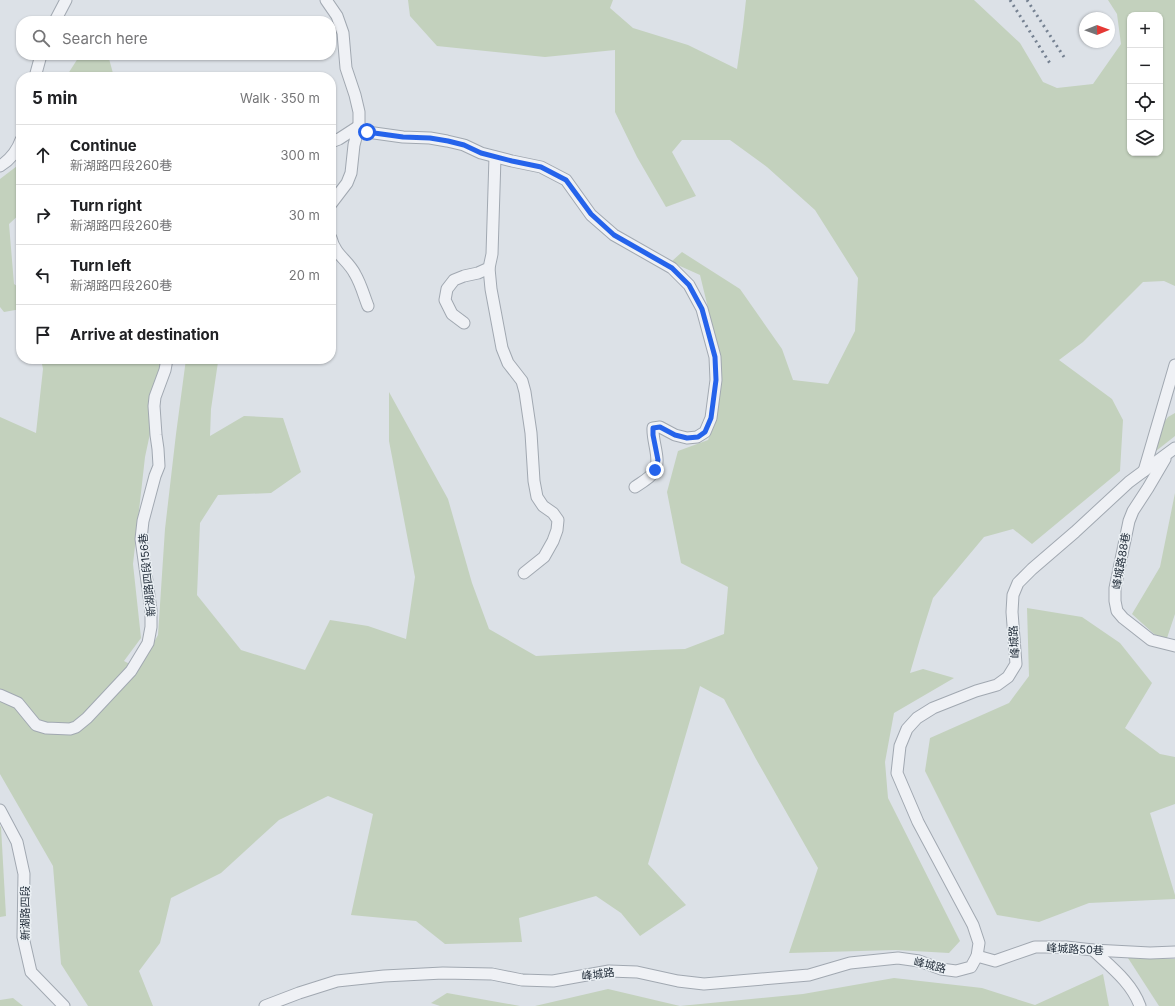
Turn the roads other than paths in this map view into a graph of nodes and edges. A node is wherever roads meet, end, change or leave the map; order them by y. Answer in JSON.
{"nodes":[{"id":1,"x":66,"y":0,"type":"edge"},
{"id":2,"x":326,"y":0,"type":"edge"},
{"id":3,"x":58,"y":16,"type":"edge"},
{"id":4,"x":40,"y":60,"type":"edge"},
{"id":5,"x":36,"y":72,"type":"edge"},
{"id":6,"x":359,"y":126,"type":"junction"},
{"id":7,"x":336,"y":140,"type":"edge"},
{"id":8,"x":16,"y":150,"type":"edge"},
{"id":9,"x":495,"y":157,"type":"junction"},
{"id":10,"x":0,"y":166,"type":"edge"},
{"id":11,"x":336,"y":198,"type":"edge"},
{"id":12,"x":336,"y":251,"type":"edge"},
{"id":13,"x":489,"y":268,"type":"junction"},
{"id":14,"x":368,"y":306,"type":"dead end"},
{"id":15,"x":464,"y":323,"type":"dead end"},
{"id":16,"x":165,"y":364,"type":"edge"},
{"id":17,"x":1175,"y":365,"type":"edge"},
{"id":18,"x":1172,"y":450,"type":"edge"},
{"id":19,"x":1144,"y":471,"type":"junction"},
{"id":20,"x":635,"y":487,"type":"dead end"},
{"id":21,"x":524,"y":574,"type":"dead end"},
{"id":22,"x":1175,"y":646,"type":"edge"},
{"id":23,"x":0,"y":695,"type":"edge"},
{"id":24,"x":0,"y":810,"type":"edge"},
{"id":25,"x":1093,"y":950,"type":"junction"},
{"id":26,"x":1175,"y":952,"type":"edge"},
{"id":27,"x":977,"y":956,"type":"junction"},
{"id":28,"x":64,"y":1006,"type":"edge"},
{"id":29,"x":264,"y":1006,"type":"edge"},
{"id":30,"x":1140,"y":1006,"type":"edge"}],
"edges":[{"from":1,"to":3,"type":"street"},
{"from":2,"to":6,"type":"street"},
{"from":4,"to":5,"type":"street"},
{"from":6,"to":7,"type":"street"},
{"from":6,"to":9,"type":"street"},
{"from":6,"to":11,"type":"street"},
{"from":8,"to":10,"type":"street"},
{"from":9,"to":13,"type":"street"},
{"from":9,"to":20,"type":"street"},
{"from":12,"to":14,"type":"street"},
{"from":13,"to":15,"type":"street"},
{"from":13,"to":21,"type":"street"},
{"from":16,"to":23,"type":"street","name":"新湖路四段156巷"},
{"from":17,"to":19,"type":"street"},
{"from":18,"to":19,"type":"street","name":"峰城路"},
{"from":18,"to":22,"type":"street","name":"峰城路88巷"},
{"from":19,"to":27,"type":"street","name":"峰城路"},
{"from":24,"to":28,"type":"street","name":"新湖路四段"},
{"from":25,"to":26,"type":"street","name":"峰城路50巷"},
{"from":25,"to":27,"type":"street","name":"峰城路50巷"},
{"from":25,"to":30,"type":"street"},
{"from":27,"to":29,"type":"street","name":"峰城路"}]}
